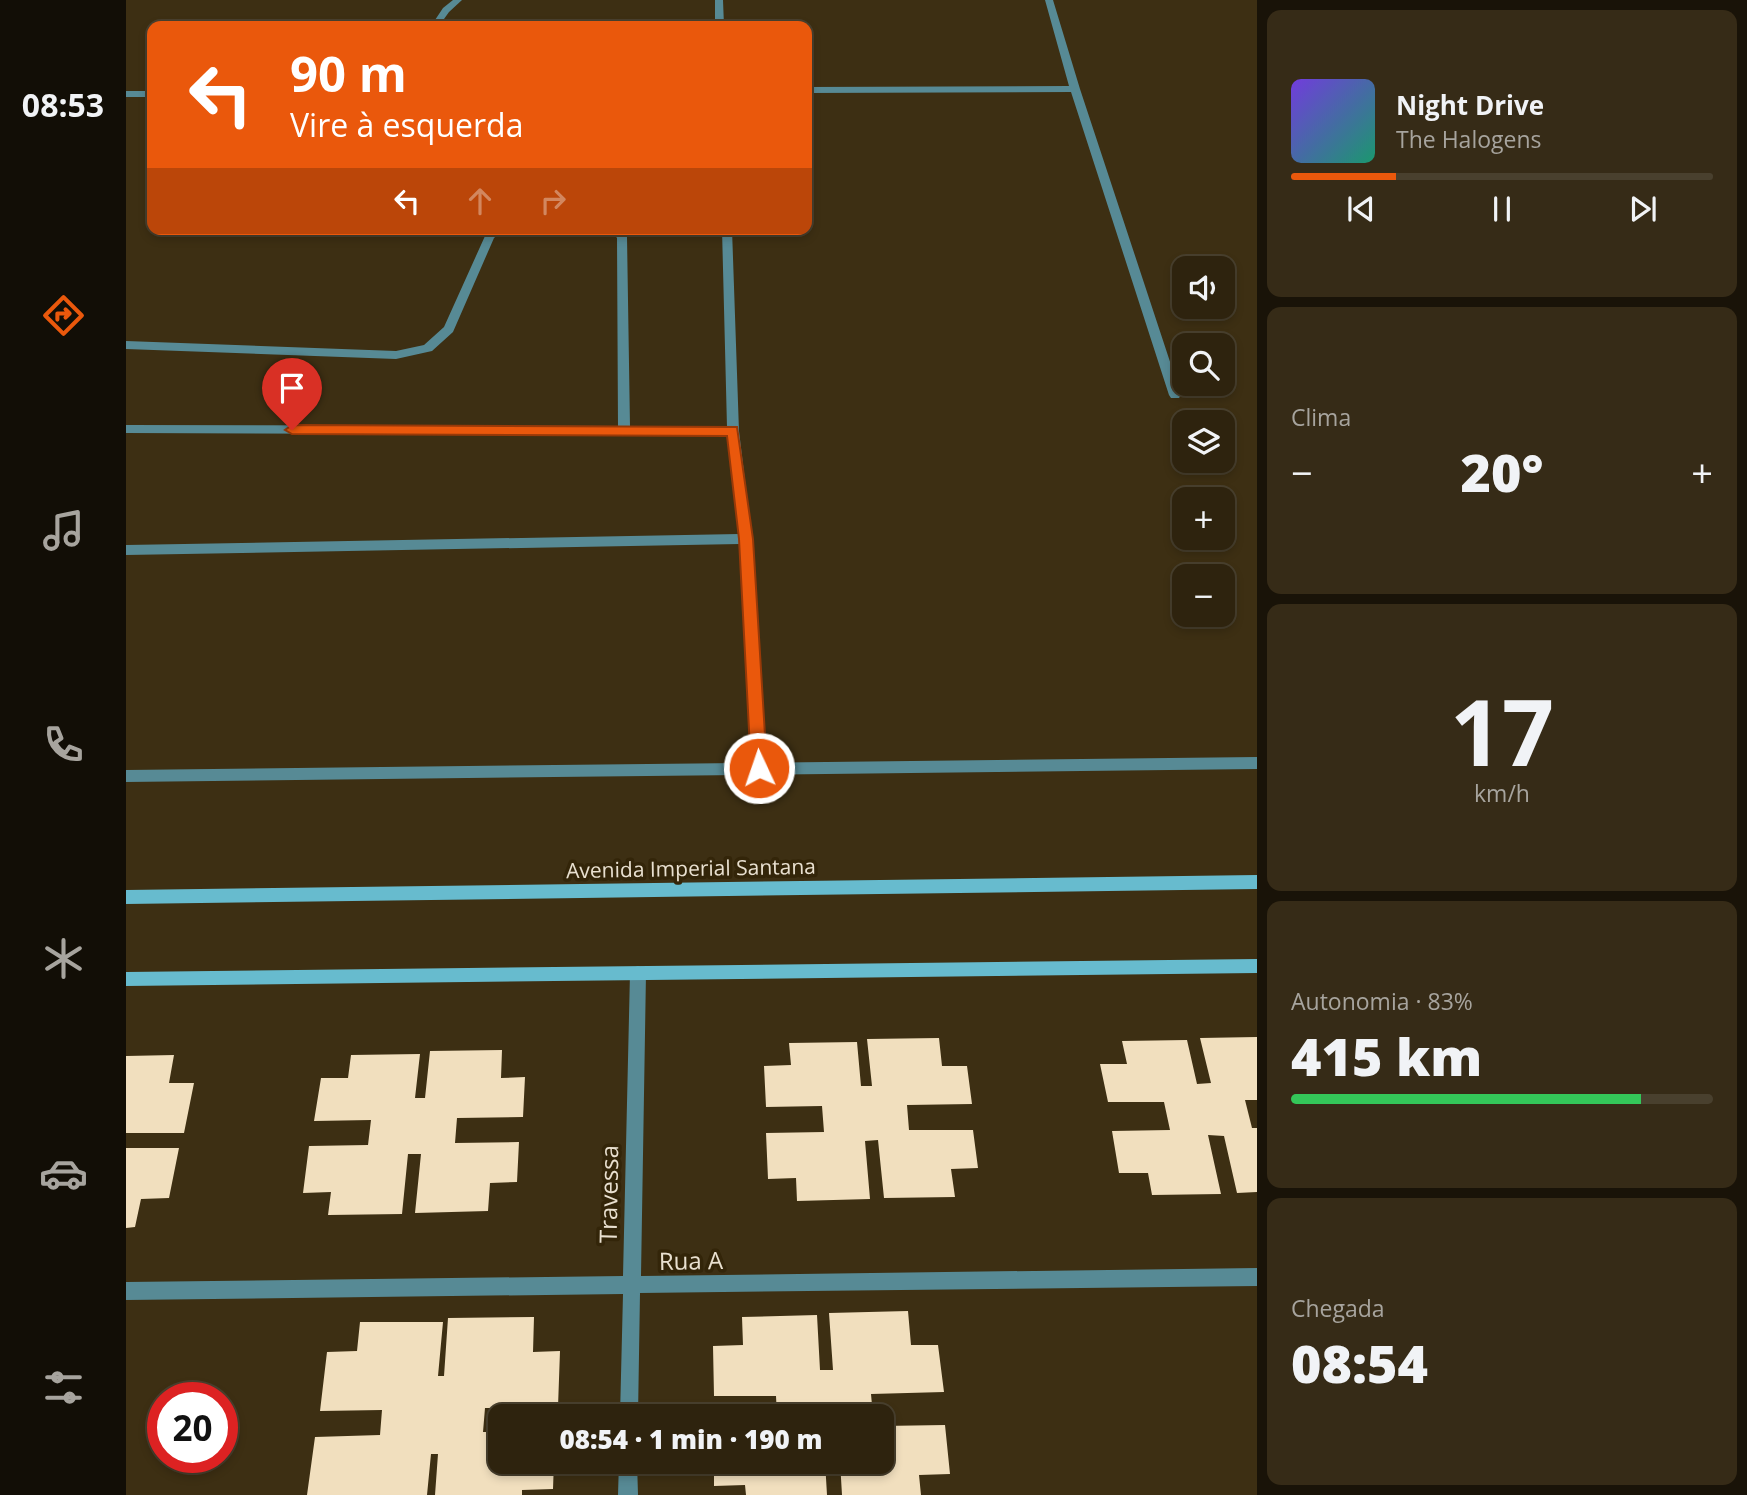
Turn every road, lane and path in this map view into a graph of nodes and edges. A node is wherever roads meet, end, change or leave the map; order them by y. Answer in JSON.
{"nodes":[{"id":1,"x":458,"y":0,"type":"edge"},
{"id":2,"x":719,"y":0,"type":"edge"},
{"id":3,"x":1049,"y":0,"type":"edge"},
{"id":4,"x":438,"y":21,"type":"edge"},
{"id":5,"x":720,"y":21,"type":"edge"},
{"id":6,"x":1075,"y":89,"type":"junction"},
{"id":7,"x":812,"y":90,"type":"edge"},
{"id":8,"x":126,"y":94,"type":"edge"},
{"id":9,"x":147,"y":94,"type":"edge"},
{"id":10,"x":491,"y":235,"type":"edge"},
{"id":11,"x":620,"y":235,"type":"edge"},
{"id":12,"x":727,"y":235,"type":"edge"},
{"id":13,"x":126,"y":345,"type":"edge"},
{"id":14,"x":1172,"y":386,"type":"edge"},
{"id":15,"x":126,"y":429,"type":"edge"},
{"id":16,"x":624,"y":431,"type":"junction"},
{"id":17,"x":733,"y":431,"type":"junction"},
{"id":18,"x":746,"y":539,"type":"junction"},
{"id":19,"x":126,"y":550,"type":"edge"},
{"id":20,"x":1257,"y":763,"type":"edge"},
{"id":21,"x":759,"y":768,"type":"junction"},
{"id":22,"x":126,"y":776,"type":"edge"},
{"id":23,"x":1257,"y":882,"type":"edge"},
{"id":24,"x":126,"y":897,"type":"edge"},
{"id":25,"x":1257,"y":966,"type":"edge"},
{"id":26,"x":638,"y":974,"type":"junction"},
{"id":27,"x":126,"y":979,"type":"edge"},
{"id":28,"x":1257,"y":1277,"type":"edge"},
{"id":29,"x":630,"y":1285,"type":"junction"},
{"id":30,"x":126,"y":1291,"type":"edge"},
{"id":31,"x":629,"y":1404,"type":"edge"},
{"id":32,"x":628,"y":1474,"type":"edge"},
{"id":33,"x":628,"y":1495,"type":"edge"}],
"edges":[{"from":1,"to":4,"type":"street"},
{"from":2,"to":5,"type":"street"},
{"from":3,"to":6,"type":"street"},
{"from":6,"to":7,"type":"street"},
{"from":6,"to":14,"type":"street"},
{"from":8,"to":9,"type":"street"},
{"from":10,"to":13,"type":"street"},
{"from":11,"to":16,"type":"street"},
{"from":12,"to":17,"type":"street"},
{"from":15,"to":16,"type":"street"},
{"from":16,"to":17,"type":"street"},
{"from":17,"to":18,"type":"street"},
{"from":18,"to":19,"type":"street"},
{"from":18,"to":21,"type":"street"},
{"from":20,"to":21,"type":"street"},
{"from":21,"to":22,"type":"street"},
{"from":23,"to":24,"type":"street","name":"Avenida Imperial Santana"},
{"from":25,"to":26,"type":"street"},
{"from":26,"to":27,"type":"street"},
{"from":26,"to":29,"type":"street","name":"Travessa"},
{"from":28,"to":29,"type":"street","name":"Rua A"},
{"from":29,"to":30,"type":"street","name":"Rua A"},
{"from":29,"to":31,"type":"street","name":"Travessa"},
{"from":32,"to":33,"type":"street"}]}
